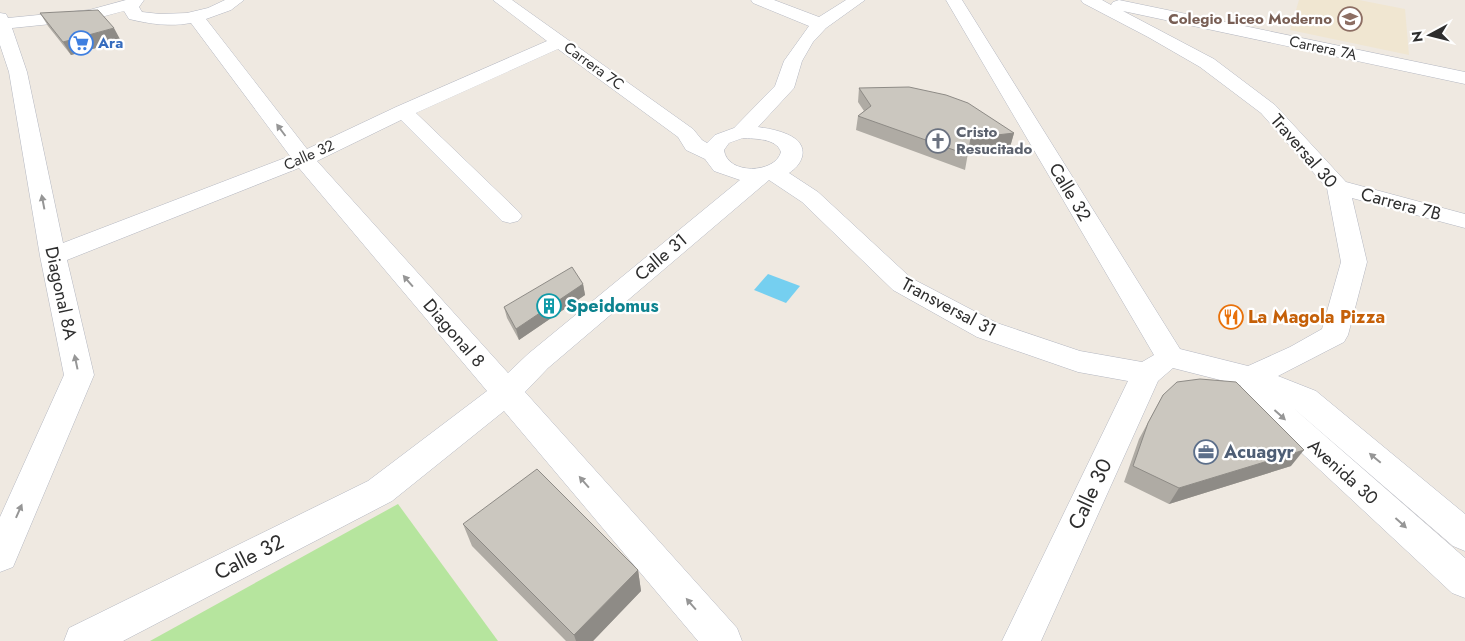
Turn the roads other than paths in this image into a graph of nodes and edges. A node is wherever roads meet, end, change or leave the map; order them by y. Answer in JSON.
{"nodes":[{"id":1,"x":252,"y":0,"type":"edge"},
{"id":2,"x":501,"y":0,"type":"edge"},
{"id":3,"x":759,"y":0,"type":"edge"},
{"id":4,"x":857,"y":0,"type":"edge"},
{"id":5,"x":954,"y":0,"type":"edge"},
{"id":6,"x":1091,"y":0,"type":"edge"},
{"id":7,"x":235,"y":1,"type":"edge"},
{"id":8,"x":135,"y":6,"type":"edge"},
{"id":9,"x":195,"y":16,"type":"junction"},
{"id":10,"x":1,"y":22,"type":"edge"},
{"id":11,"x":820,"y":24,"type":"junction"},
{"id":12,"x":559,"y":42,"type":"junction"},
{"id":13,"x":1465,"y":78,"type":"edge"},
{"id":14,"x":774,"y":100,"type":"junction"},
{"id":15,"x":403,"y":111,"type":"junction"},
{"id":16,"x":784,"y":145,"type":"junction"},
{"id":17,"x":725,"y":149,"type":"junction"},
{"id":18,"x":303,"y":159,"type":"junction"},
{"id":19,"x":766,"y":173,"type":"junction"},
{"id":20,"x":1338,"y":187,"type":"junction"},
{"id":21,"x":810,"y":197,"type":"junction"},
{"id":22,"x":727,"y":201,"type":"junction"},
{"id":23,"x":510,"y":216,"type":"dead end"},
{"id":24,"x":1465,"y":221,"type":"edge"},
{"id":25,"x":53,"y":256,"type":"junction"},
{"id":26,"x":1158,"y":366,"type":"junction"},
{"id":27,"x":1250,"y":376,"type":"junction"},
{"id":28,"x":506,"y":393,"type":"junction"},
{"id":29,"x":1465,"y":535,"type":"edge"},
{"id":30,"x":0,"y":556,"type":"edge"},
{"id":31,"x":1465,"y":581,"type":"edge"},
{"id":32,"x":84,"y":641,"type":"edge"},
{"id":33,"x":723,"y":641,"type":"edge"},
{"id":34,"x":1021,"y":641,"type":"edge"}],
"edges":[{"from":1,"to":7,"type":"street"},
{"from":2,"to":12,"type":"street","name":"Carrera 7C"},
{"from":3,"to":11,"type":"street"},
{"from":4,"to":11,"type":"street"},
{"from":5,"to":26,"type":"street","name":"Calle 32"},
{"from":6,"to":13,"type":"street","name":"Carrera 7A"},
{"from":6,"to":20,"type":"street","name":"Traversal 30"},
{"from":7,"to":9,"type":"street"},
{"from":8,"to":9,"type":"street"},
{"from":8,"to":10,"type":"street"},
{"from":18,"to":9,"type":"street","name":"Diagonal 8","one_way":true},
{"from":25,"to":10,"type":"street","name":"Diagonal 8A","one_way":true},
{"from":11,"to":14,"type":"street"},
{"from":12,"to":15,"type":"street","name":"Calle 32"},
{"from":12,"to":17,"type":"street","name":"Carrera 7C"},
{"from":14,"to":16,"type":"street","name":"Transversal 31"},
{"from":14,"to":17,"type":"street"},
{"from":15,"to":18,"type":"street","name":"Calle 32"},
{"from":15,"to":23,"type":"street"},
{"from":16,"to":17,"type":"street"},
{"from":16,"to":19,"type":"street","name":"Calle 31"},
{"from":16,"to":21,"type":"street","name":"Transversal 31"},
{"from":17,"to":19,"type":"street"},
{"from":17,"to":22,"type":"street"},
{"from":18,"to":25,"type":"street","name":"Calle 32"},
{"from":28,"to":18,"type":"street","name":"Diagonal 8","one_way":true},
{"from":19,"to":21,"type":"street","name":"Transversal 31"},
{"from":19,"to":22,"type":"street","name":"Calle 31"},
{"from":20,"to":24,"type":"street","name":"Carrera 7B"},
{"from":20,"to":27,"type":"street","name":"Traversal 30"},
{"from":21,"to":26,"type":"street","name":"Transversal 31"},
{"from":22,"to":28,"type":"street","name":"Calle 31"},
{"from":30,"to":25,"type":"street","name":"Diagonal 8A","one_way":true},
{"from":26,"to":27,"type":"street","name":"Transversal 31"},
{"from":26,"to":34,"type":"street","name":"Calle 30"},
{"from":29,"to":27,"type":"street","name":"Avenida 30","one_way":true},
{"from":27,"to":31,"type":"street","name":"Avenida 30","one_way":true},
{"from":28,"to":32,"type":"street","name":"Calle 32"},
{"from":33,"to":28,"type":"street","name":"Diagonal 8","one_way":true}]}
